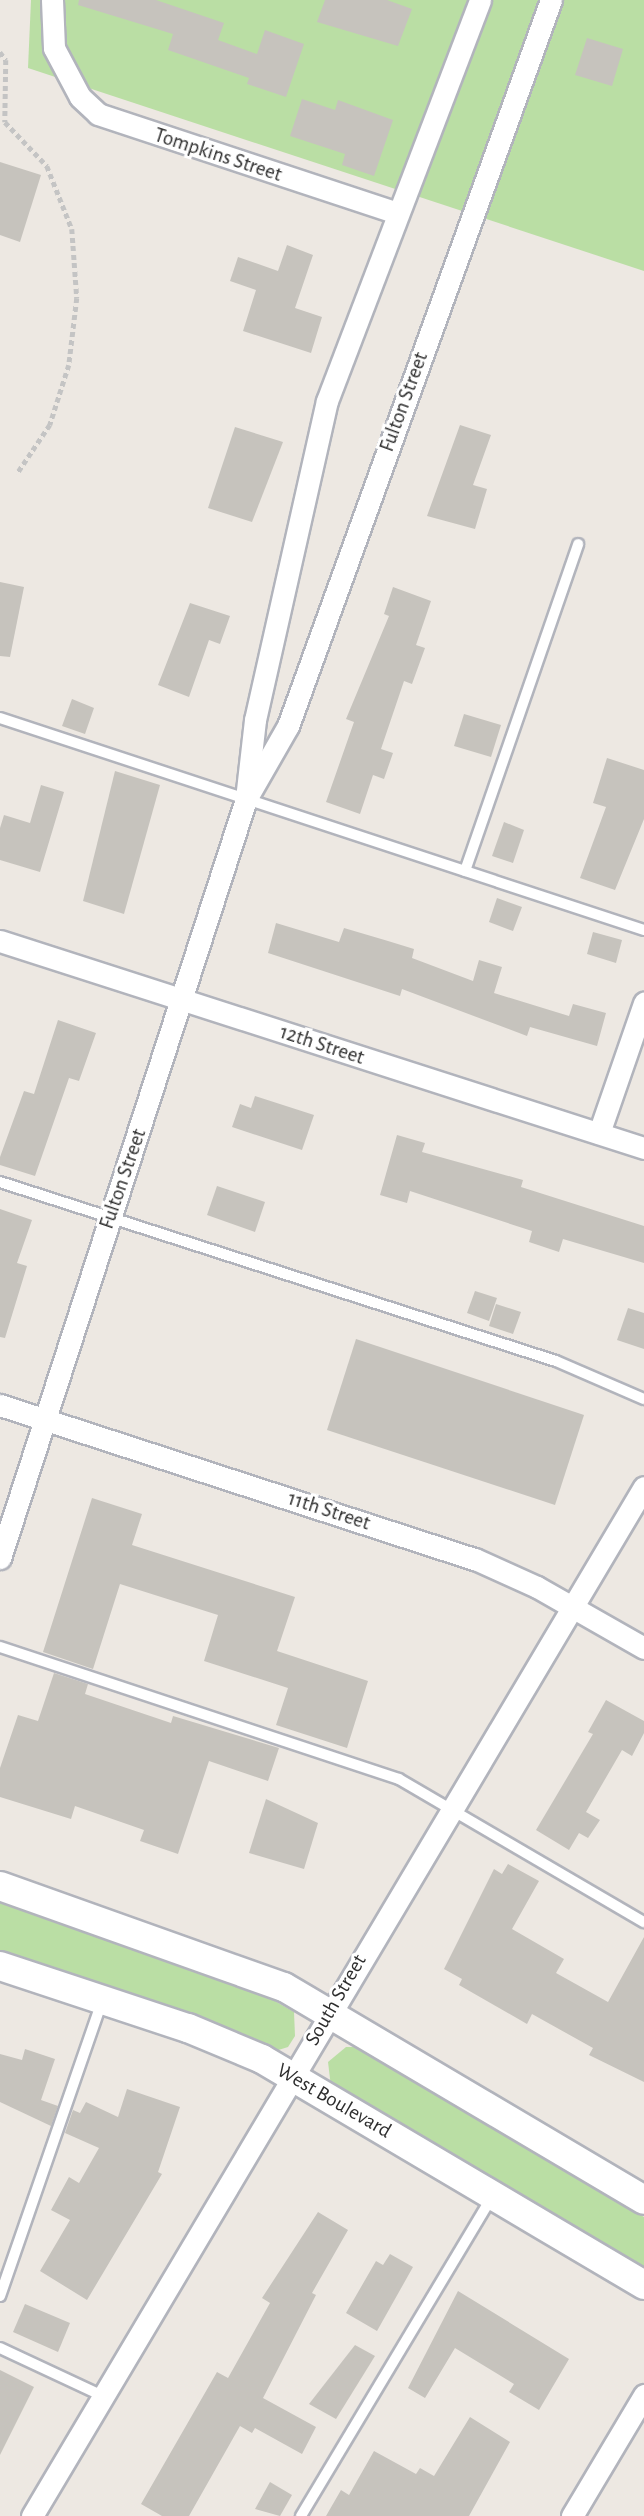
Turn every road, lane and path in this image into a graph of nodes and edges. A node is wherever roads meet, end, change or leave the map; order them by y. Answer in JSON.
{"nodes":[{"id":1,"x":52,"y":0,"type":"edge"},
{"id":2,"x":480,"y":0,"type":"edge"},
{"id":3,"x":551,"y":0,"type":"edge"},
{"id":4,"x":0,"y":52,"type":"edge"},
{"id":5,"x":394,"y":212,"type":"junction"},
{"id":6,"x":17,"y":474,"type":"dead end"},
{"id":7,"x":578,"y":544,"type":"dead end"},
{"id":8,"x":0,"y":718,"type":"edge"},
{"id":9,"x":246,"y":799,"type":"junction"},
{"id":10,"x":465,"y":871,"type":"junction"},
{"id":11,"x":644,"y":930,"type":"edge"},
{"id":12,"x":0,"y":941,"type":"edge"},
{"id":13,"x":183,"y":1000,"type":"junction"},
{"id":14,"x":644,"y":1003,"type":"edge"},
{"id":15,"x":599,"y":1133,"type":"junction"},
{"id":16,"x":644,"y":1148,"type":"edge"},
{"id":17,"x":0,"y":1182,"type":"edge"},
{"id":18,"x":110,"y":1217,"type":"junction"},
{"id":19,"x":644,"y":1399,"type":"edge"},
{"id":20,"x":0,"y":1405,"type":"edge"},
{"id":21,"x":46,"y":1420,"type":"junction"},
{"id":22,"x":644,"y":1486,"type":"edge"},
{"id":23,"x":0,"y":1558,"type":"edge"},
{"id":24,"x":573,"y":1606,"type":"junction"},
{"id":25,"x":0,"y":1647,"type":"edge"},
{"id":26,"x":644,"y":1648,"type":"edge"},
{"id":27,"x":452,"y":1806,"type":"junction"},
{"id":28,"x":0,"y":1886,"type":"edge"},
{"id":29,"x":644,"y":1922,"type":"edge"},
{"id":30,"x":0,"y":1966,"type":"edge"},
{"id":31,"x":102,"y":2000,"type":"junction"},
{"id":32,"x":329,"y":2012,"type":"junction"},
{"id":33,"x":293,"y":2076,"type":"junction"},
{"id":34,"x":493,"y":2195,"type":"junction"},
{"id":35,"x":644,"y":2200,"type":"edge"},
{"id":36,"x":644,"y":2285,"type":"edge"},
{"id":37,"x":0,"y":2296,"type":"edge"},
{"id":38,"x":0,"y":2348,"type":"edge"},
{"id":39,"x":644,"y":2395,"type":"edge"},
{"id":40,"x":103,"y":2396,"type":"junction"},
{"id":41,"x":32,"y":2516,"type":"edge"},
{"id":42,"x":301,"y":2516,"type":"edge"},
{"id":43,"x":572,"y":2516,"type":"edge"}],
"edges":[{"from":1,"to":5,"type":"street","name":"Tompkins Street"},
{"from":2,"to":5,"type":"street","name":"Fulton Street"},
{"from":3,"to":9,"type":"street","name":"Fulton Street"},
{"from":4,"to":6,"type":"path"},
{"from":5,"to":9,"type":"street","name":"Fulton Street"},
{"from":7,"to":10,"type":"lane"},
{"from":8,"to":9,"type":"lane"},
{"from":9,"to":10,"type":"lane"},
{"from":9,"to":13,"type":"street","name":"Fulton Street"},
{"from":10,"to":11,"type":"lane"},
{"from":12,"to":13,"type":"street","name":"12th Street"},
{"from":13,"to":15,"type":"street","name":"12th Street"},
{"from":13,"to":18,"type":"street","name":"Fulton Street"},
{"from":14,"to":15,"type":"street"},
{"from":15,"to":16,"type":"street","name":"12th Street"},
{"from":17,"to":18,"type":"lane"},
{"from":18,"to":19,"type":"lane"},
{"from":18,"to":21,"type":"street","name":"Fulton Street"},
{"from":20,"to":21,"type":"street","name":"11th Street"},
{"from":21,"to":23,"type":"street","name":"Fulton Street"},
{"from":21,"to":24,"type":"street","name":"11th Street"},
{"from":22,"to":24,"type":"street","name":"South Street"},
{"from":24,"to":26,"type":"street","name":"11th Street"},
{"from":24,"to":27,"type":"street","name":"South Street"},
{"from":25,"to":27,"type":"lane"},
{"from":27,"to":29,"type":"lane"},
{"from":27,"to":32,"type":"street","name":"South Street"},
{"from":28,"to":32,"type":"street"},
{"from":30,"to":31,"type":"street","name":"West Boulevard"},
{"from":31,"to":33,"type":"street","name":"West Boulevard"},
{"from":31,"to":37,"type":"lane"},
{"from":32,"to":33,"type":"street","name":"South Street"},
{"from":32,"to":35,"type":"street"},
{"from":33,"to":34,"type":"street","name":"West Boulevard"},
{"from":33,"to":40,"type":"street","name":"South Street"},
{"from":34,"to":36,"type":"street","name":"West Boulevard"},
{"from":34,"to":42,"type":"lane"},
{"from":38,"to":40,"type":"lane"},
{"from":39,"to":43,"type":"street"},
{"from":40,"to":41,"type":"street","name":"South Street"}]}
